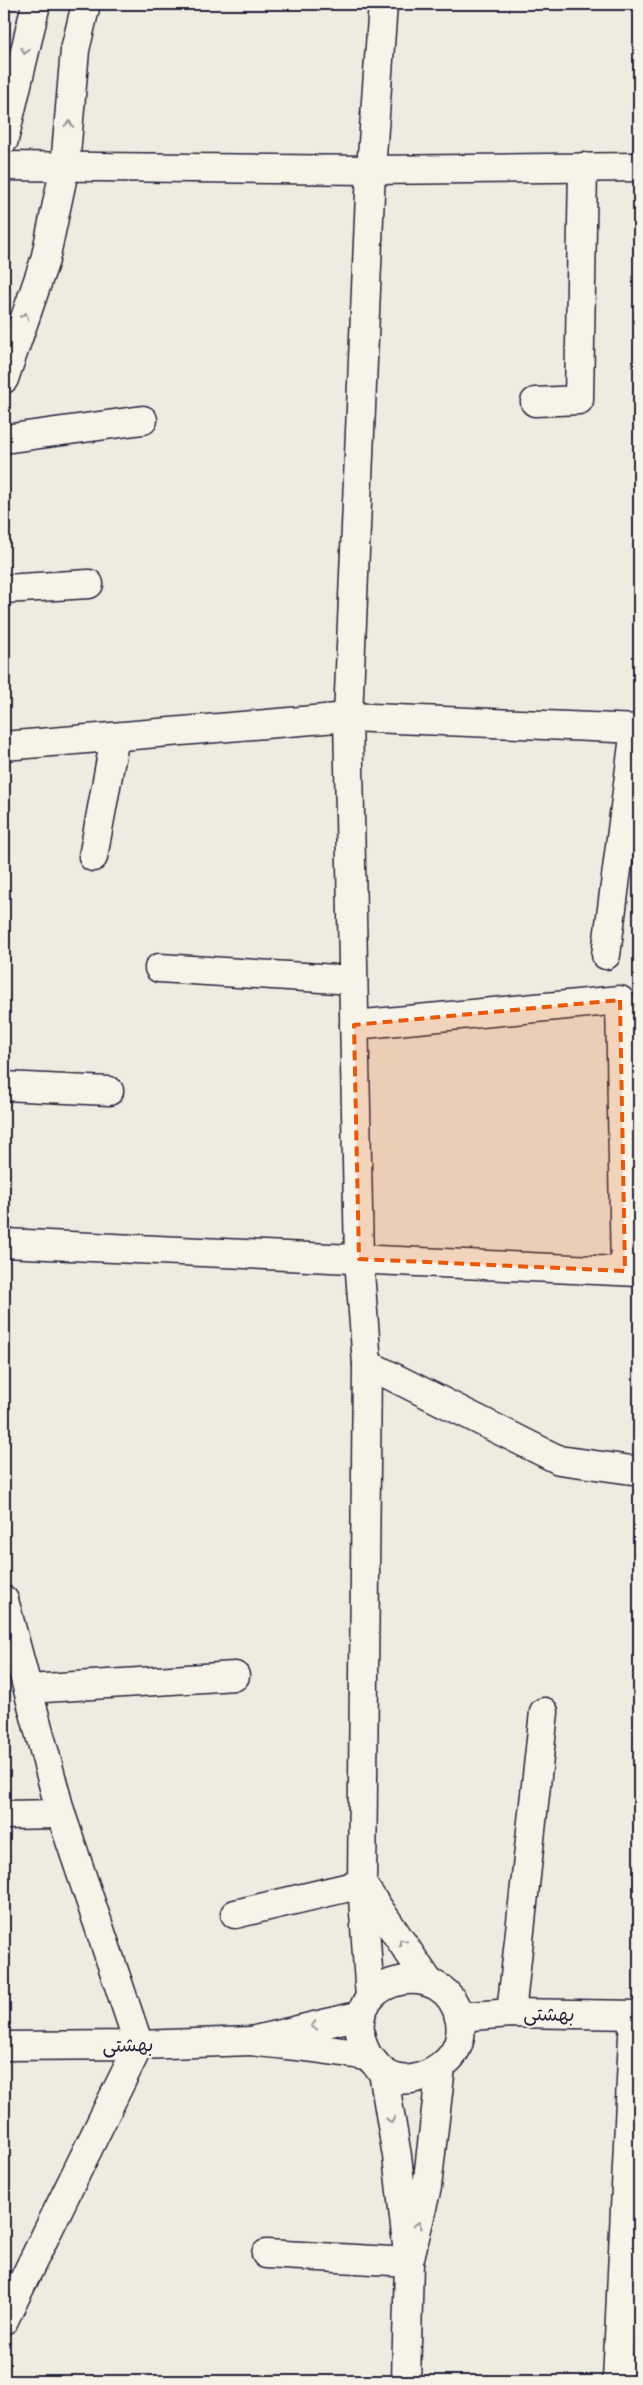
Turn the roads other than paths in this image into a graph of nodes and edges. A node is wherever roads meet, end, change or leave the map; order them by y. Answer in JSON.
{"nodes":[{"id":1,"x":36,"y":4,"type":"edge"},
{"id":2,"x":86,"y":4,"type":"edge"},
{"id":3,"x":383,"y":4,"type":"edge"},
{"id":4,"x":4,"y":140,"type":"edge"},
{"id":5,"x":4,"y":166,"type":"edge"},
{"id":6,"x":65,"y":166,"type":"junction"},
{"id":7,"x":583,"y":167,"type":"junction"},
{"id":8,"x":639,"y":167,"type":"edge"},
{"id":9,"x":370,"y":170,"type":"junction"},
{"id":10,"x":4,"y":379,"type":"edge"},
{"id":11,"x":535,"y":402,"type":"dead end"},
{"id":12,"x":142,"y":420,"type":"dead end"},
{"id":13,"x":4,"y":439,"type":"edge"},
{"id":14,"x":90,"y":584,"type":"dead end"},
{"id":15,"x":4,"y":590,"type":"edge"},
{"id":16,"x":348,"y":717,"type":"junction"},
{"id":17,"x":637,"y":729,"type":"edge"},
{"id":18,"x":115,"y":737,"type":"junction"},
{"id":19,"x":4,"y":746,"type":"edge"},
{"id":20,"x":93,"y":857,"type":"dead end"},
{"id":21,"x":606,"y":955,"type":"dead end"},
{"id":22,"x":159,"y":968,"type":"dead end"},
{"id":23,"x":353,"y":980,"type":"junction"},
{"id":24,"x":354,"y":1025,"type":"junction"},
{"id":25,"x":4,"y":1086,"type":"edge"},
{"id":26,"x":109,"y":1090,"type":"dead end"},
{"id":27,"x":4,"y":1244,"type":"edge"},
{"id":28,"x":359,"y":1259,"type":"junction"},
{"id":29,"x":632,"y":1272,"type":"edge"},
{"id":30,"x":367,"y":1364,"type":"junction"},
{"id":31,"x":639,"y":1471,"type":"edge"},
{"id":32,"x":4,"y":1600,"type":"edge"},
{"id":33,"x":9,"y":1640,"type":"edge"},
{"id":34,"x":235,"y":1676,"type":"dead end"},
{"id":35,"x":28,"y":1689,"type":"junction"},
{"id":36,"x":544,"y":1712,"type":"dead end"},
{"id":37,"x":61,"y":1814,"type":"junction"},
{"id":38,"x":4,"y":1815,"type":"edge"},
{"id":39,"x":362,"y":1884,"type":"junction"},
{"id":40,"x":235,"y":1914,"type":"dead end"},
{"id":41,"x":429,"y":1982,"type":"junction"},
{"id":42,"x":366,"y":2006,"type":"junction"},
{"id":43,"x":511,"y":2013,"type":"junction"},
{"id":44,"x":637,"y":2015,"type":"edge"},
{"id":45,"x":459,"y":2017,"type":"junction"},
{"id":46,"x":252,"y":2041,"type":"junction"},
{"id":47,"x":139,"y":2045,"type":"junction"},
{"id":48,"x":4,"y":2046,"type":"edge"},
{"id":49,"x":375,"y":2064,"type":"junction"},
{"id":50,"x":441,"y":2067,"type":"junction"},
{"id":51,"x":266,"y":2254,"type":"dead end"},
{"id":52,"x":409,"y":2262,"type":"junction"},
{"id":53,"x":4,"y":2320,"type":"edge"},
{"id":54,"x":406,"y":2381,"type":"edge"},
{"id":55,"x":617,"y":2381,"type":"edge"}],
"edges":[{"from":1,"to":4,"type":"street","one_way":true},
{"from":6,"to":2,"type":"street","one_way":true},
{"from":3,"to":9,"type":"street"},
{"from":5,"to":6,"type":"street"},
{"from":6,"to":9,"type":"street"},
{"from":10,"to":6,"type":"street","one_way":true},
{"from":7,"to":8,"type":"street"},
{"from":7,"to":9,"type":"street"},
{"from":7,"to":11,"type":"street"},
{"from":9,"to":16,"type":"street"},
{"from":12,"to":13,"type":"street"},
{"from":14,"to":15,"type":"street"},
{"from":16,"to":17,"type":"street"},
{"from":16,"to":18,"type":"street"},
{"from":16,"to":23,"type":"street"},
{"from":17,"to":21,"type":"street"},
{"from":18,"to":19,"type":"street"},
{"from":18,"to":20,"type":"street"},
{"from":22,"to":23,"type":"street"},
{"from":23,"to":24,"type":"street"},
{"from":24,"to":28,"type":"street"},
{"from":24,"to":29,"type":"street"},
{"from":25,"to":26,"type":"street"},
{"from":27,"to":28,"type":"street"},
{"from":28,"to":29,"type":"street"},
{"from":28,"to":30,"type":"street"},
{"from":30,"to":31,"type":"street"},
{"from":30,"to":39,"type":"street"},
{"from":32,"to":33,"type":"street"},
{"from":33,"to":35,"type":"street"},
{"from":34,"to":35,"type":"street"},
{"from":35,"to":37,"type":"street"},
{"from":36,"to":43,"type":"street"},
{"from":37,"to":38,"type":"street"},
{"from":37,"to":47,"type":"street"},
{"from":39,"to":40,"type":"street"},
{"from":41,"to":39,"type":"street","one_way":true},
{"from":39,"to":42,"type":"street"},
{"from":41,"to":42,"type":"street"},
{"from":41,"to":45,"type":"street"},
{"from":42,"to":46,"type":"street","one_way":true},
{"from":42,"to":49,"type":"street"},
{"from":43,"to":44,"type":"street","name":"بهشتی"},
{"from":43,"to":45,"type":"street","name":"بهشتی"},
{"from":44,"to":55,"type":"street"},
{"from":45,"to":50,"type":"street"},
{"from":46,"to":47,"type":"street","name":"بهشتی"},
{"from":46,"to":49,"type":"street"},
{"from":47,"to":48,"type":"street","name":"بهشتی"},
{"from":47,"to":53,"type":"street"},
{"from":49,"to":50,"type":"street"},
{"from":49,"to":52,"type":"street","one_way":true},
{"from":52,"to":50,"type":"street","one_way":true},
{"from":51,"to":52,"type":"street"},
{"from":52,"to":54,"type":"street"}]}
